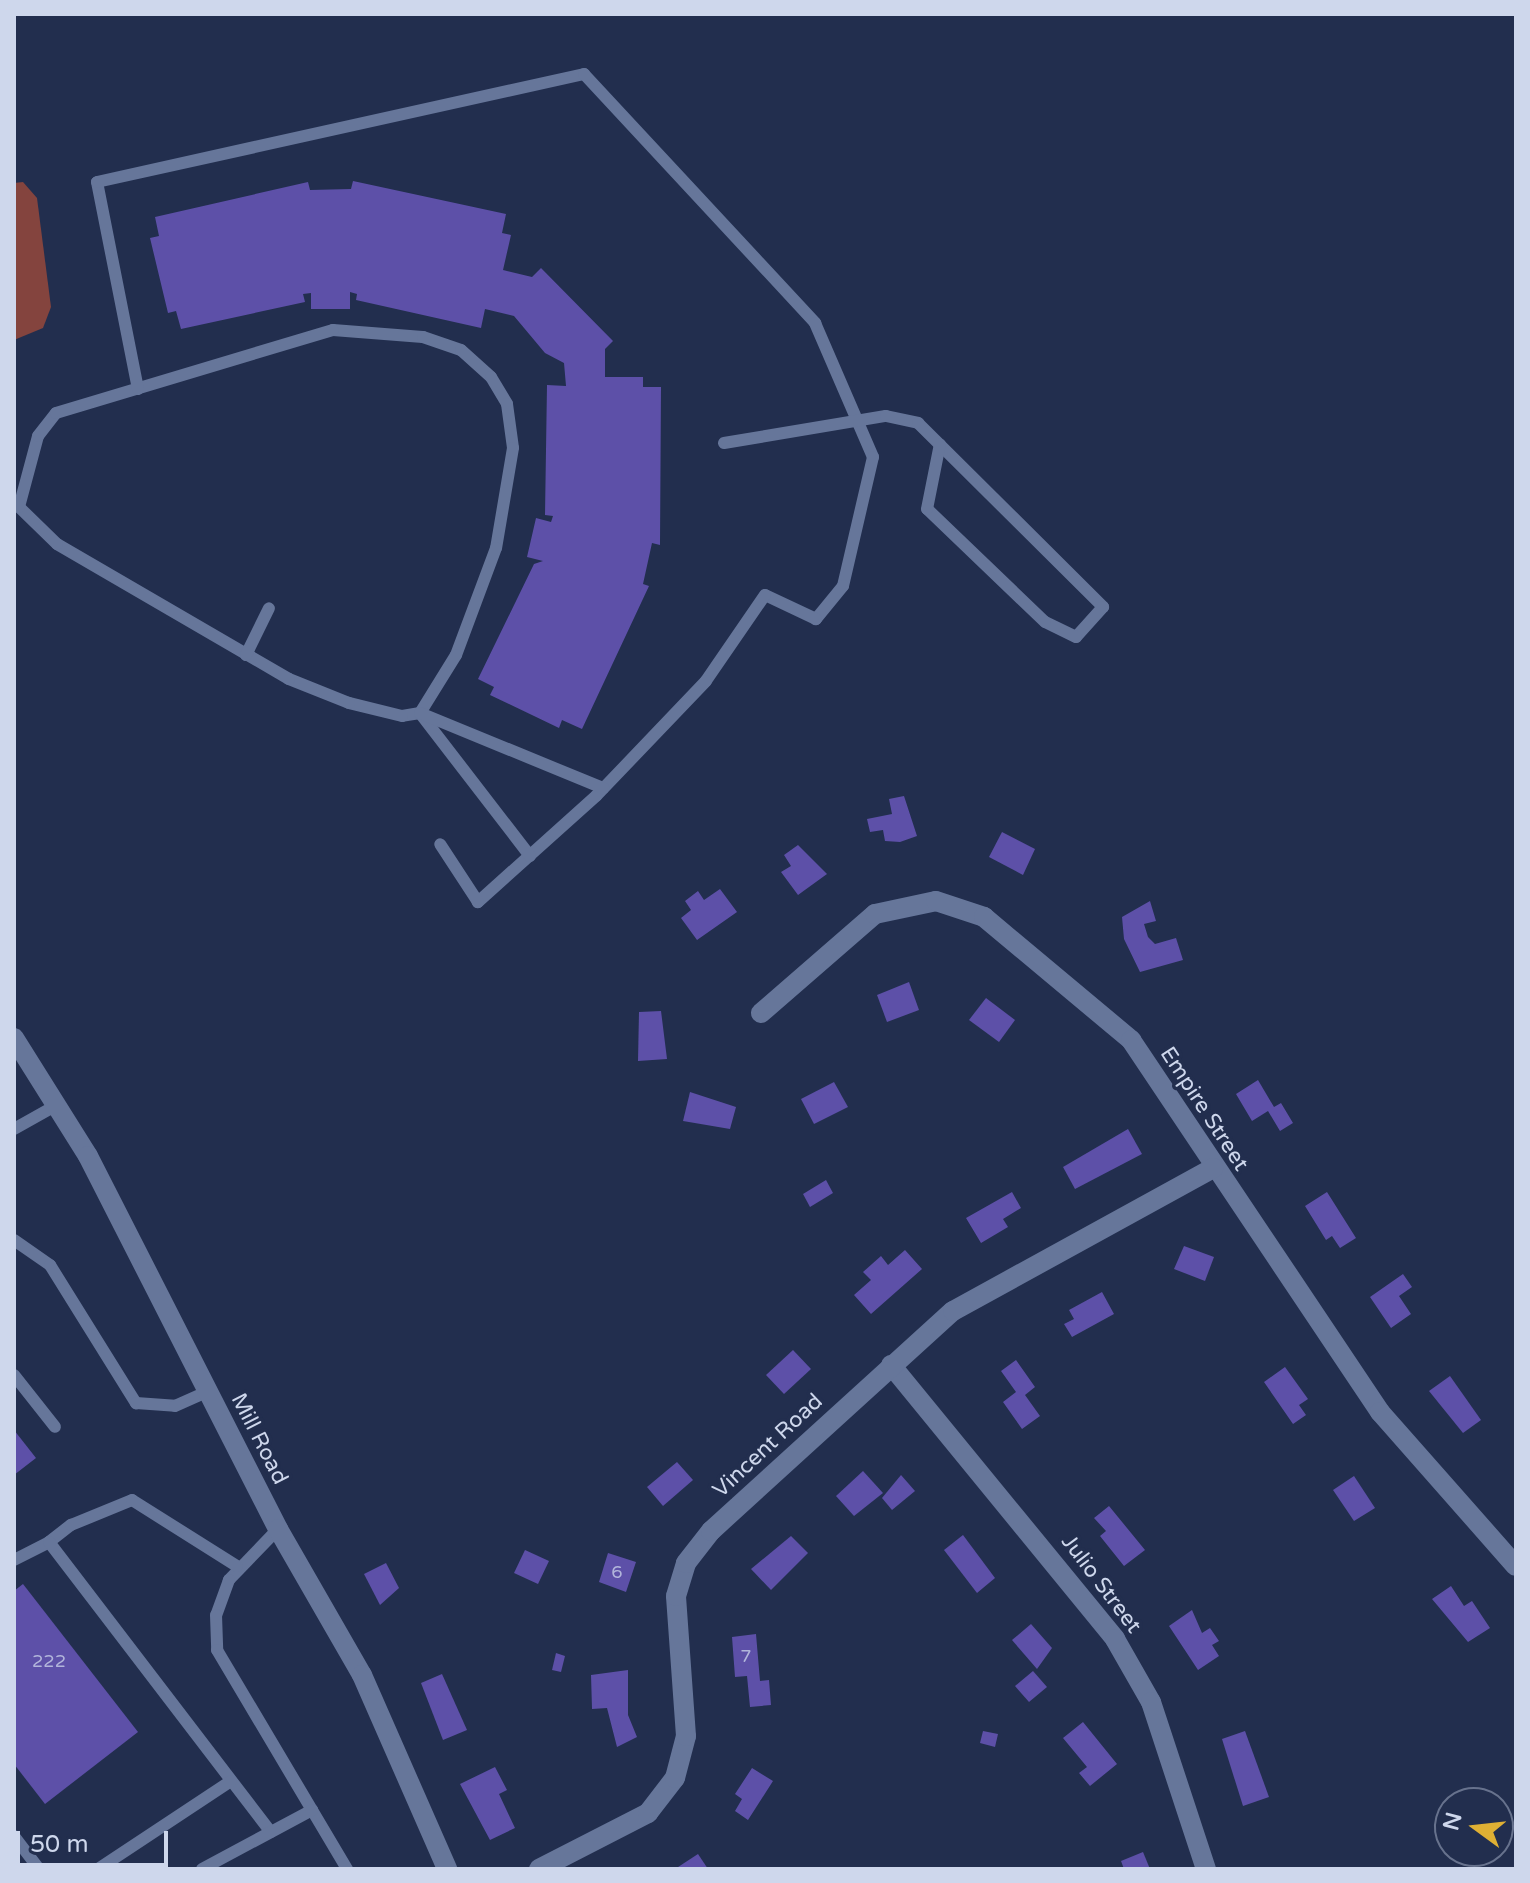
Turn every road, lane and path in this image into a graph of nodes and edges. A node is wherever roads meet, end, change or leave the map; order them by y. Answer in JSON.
{"nodes":[{"id":1,"x":138,"y":389,"type":"junction"},
{"id":2,"x":857,"y":420,"type":"junction"},
{"id":3,"x":724,"y":443,"type":"dead end"},
{"id":4,"x":940,"y":444,"type":"junction"},
{"id":5,"x":17,"y":508,"type":"edge"},
{"id":6,"x":269,"y":608,"type":"dead end"},
{"id":7,"x":246,"y":655,"type":"junction"},
{"id":8,"x":420,"y":713,"type":"junction"},
{"id":9,"x":603,"y":788,"type":"junction"},
{"id":10,"x":440,"y":844,"type":"dead end"},
{"id":11,"x":530,"y":856,"type":"junction"},
{"id":12,"x":761,"y":1013,"type":"dead end"},
{"id":13,"x":14,"y":1038,"type":"edge"},
{"id":14,"x":57,"y":1105,"type":"junction"},
{"id":15,"x":14,"y":1129,"type":"edge"},
{"id":16,"x":1213,"y":1168,"type":"junction"},
{"id":17,"x":14,"y":1240,"type":"edge"},
{"id":18,"x":891,"y":1365,"type":"junction"},
{"id":19,"x":14,"y":1375,"type":"edge"},
{"id":20,"x":207,"y":1392,"type":"junction"},
{"id":21,"x":55,"y":1427,"type":"dead end"},
{"id":22,"x":278,"y":1529,"type":"junction"},
{"id":23,"x":49,"y":1542,"type":"junction"},
{"id":24,"x":14,"y":1560,"type":"edge"},
{"id":25,"x":237,"y":1566,"type":"junction"},
{"id":26,"x":1516,"y":1566,"type":"edge"},
{"id":27,"x":231,"y":1781,"type":"junction"},
{"id":28,"x":312,"y":1810,"type":"junction"},
{"id":29,"x":271,"y":1832,"type":"junction"},
{"id":30,"x":14,"y":1836,"type":"edge"},
{"id":31,"x":39,"y":1869,"type":"edge"},
{"id":32,"x":98,"y":1869,"type":"edge"},
{"id":33,"x":202,"y":1869,"type":"edge"},
{"id":34,"x":347,"y":1869,"type":"edge"},
{"id":35,"x":447,"y":1869,"type":"edge"},
{"id":36,"x":539,"y":1869,"type":"edge"},
{"id":37,"x":1206,"y":1869,"type":"edge"}],
"edges":[{"from":1,"to":2,"type":"lane"},
{"from":1,"to":5,"type":"lane"},
{"from":1,"to":8,"type":"lane"},
{"from":2,"to":3,"type":"lane"},
{"from":2,"to":4,"type":"lane"},
{"from":2,"to":9,"type":"lane"},
{"from":4,"to":4,"type":"lane"},
{"from":5,"to":7,"type":"lane"},
{"from":6,"to":7,"type":"lane"},
{"from":7,"to":8,"type":"lane"},
{"from":8,"to":9,"type":"lane"},
{"from":8,"to":11,"type":"lane"},
{"from":9,"to":11,"type":"lane"},
{"from":10,"to":11,"type":"lane"},
{"from":12,"to":16,"type":"street","name":"Empire Street"},
{"from":13,"to":14,"type":"street","name":"Mill Road"},
{"from":14,"to":15,"type":"lane"},
{"from":14,"to":20,"type":"street","name":"Mill Road"},
{"from":16,"to":18,"type":"street","name":"Vincent Road"},
{"from":16,"to":26,"type":"street","name":"Empire Street"},
{"from":17,"to":20,"type":"lane"},
{"from":18,"to":36,"type":"street","name":"Vincent Road"},
{"from":18,"to":37,"type":"street","name":"Julio Street"},
{"from":19,"to":21,"type":"lane"},
{"from":20,"to":22,"type":"street","name":"Mill Road"},
{"from":22,"to":25,"type":"lane"},
{"from":22,"to":35,"type":"street","name":"Mill Road"},
{"from":23,"to":24,"type":"lane"},
{"from":23,"to":25,"type":"lane"},
{"from":23,"to":27,"type":"lane"},
{"from":25,"to":28,"type":"lane"},
{"from":27,"to":29,"type":"lane"},
{"from":27,"to":32,"type":"lane"},
{"from":28,"to":29,"type":"lane"},
{"from":28,"to":34,"type":"lane"},
{"from":29,"to":33,"type":"lane"},
{"from":30,"to":31,"type":"lane"}]}
